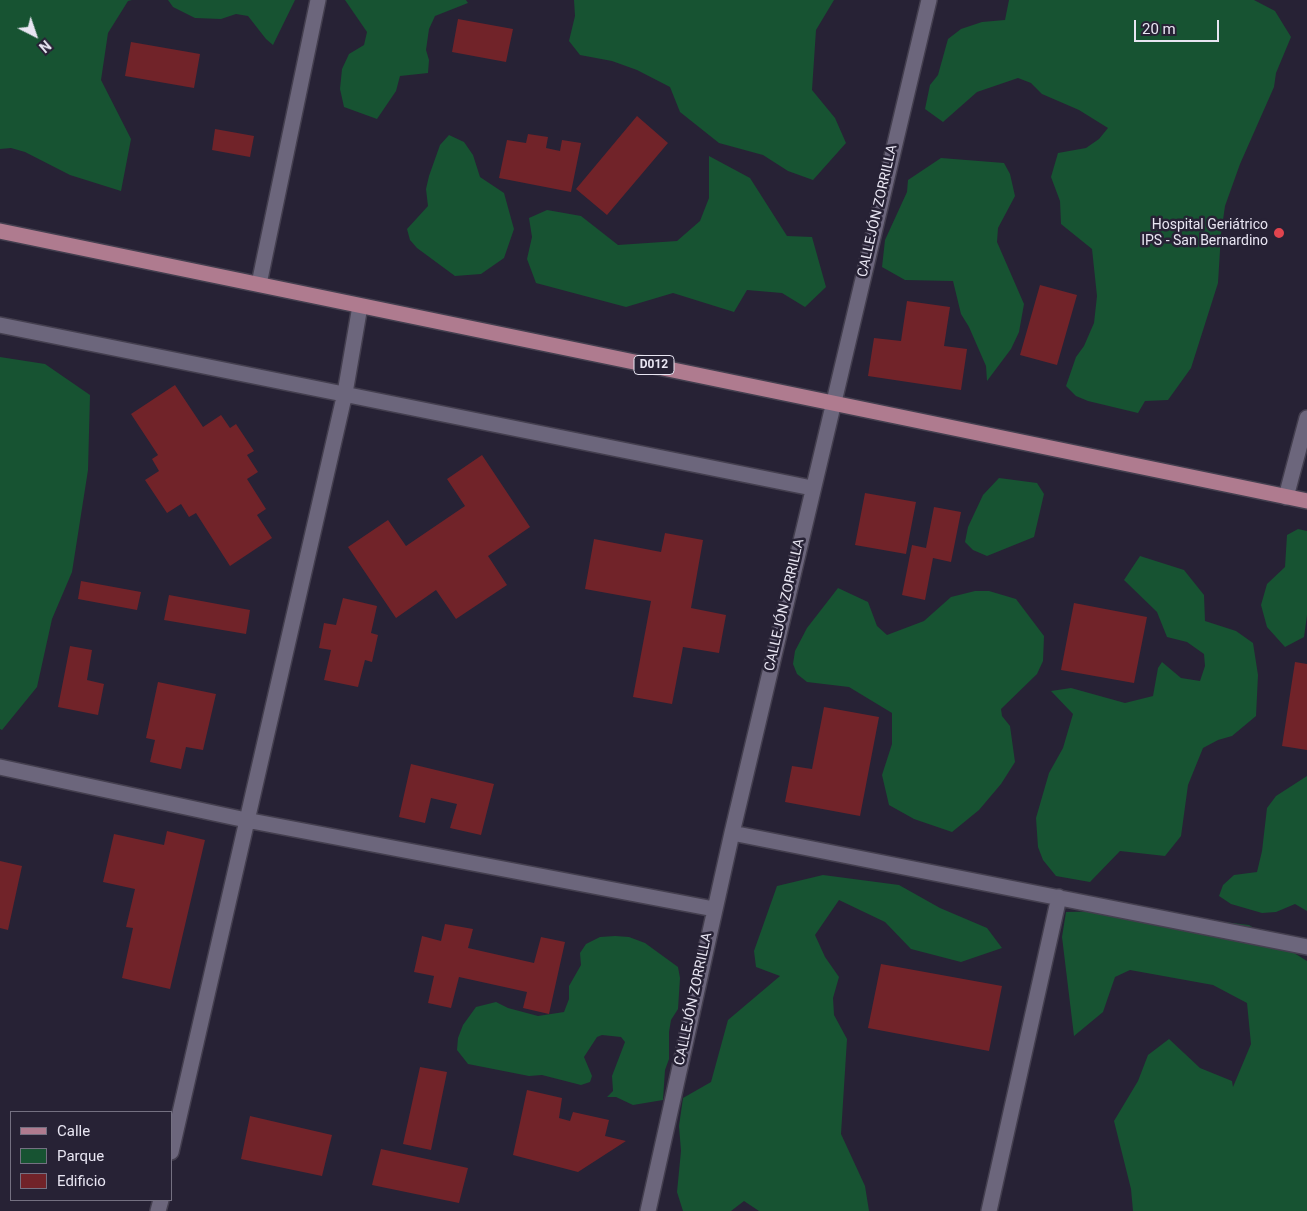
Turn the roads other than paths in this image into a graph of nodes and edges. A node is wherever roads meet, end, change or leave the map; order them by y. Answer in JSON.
{"nodes":[{"id":1,"x":318,"y":0,"type":"edge"},
{"id":2,"x":929,"y":0,"type":"edge"},
{"id":3,"x":0,"y":231,"type":"edge"},
{"id":4,"x":259,"y":284,"type":"junction"},
{"id":5,"x":360,"y":306,"type":"junction"},
{"id":6,"x":0,"y":325,"type":"edge"},
{"id":7,"x":345,"y":393,"type":"junction"},
{"id":8,"x":833,"y":402,"type":"junction"},
{"id":9,"x":1307,"y":418,"type":"edge"},
{"id":10,"x":812,"y":488,"type":"junction"},
{"id":11,"x":1286,"y":497,"type":"junction"},
{"id":12,"x":1307,"y":501,"type":"edge"},
{"id":13,"x":0,"y":767,"type":"edge"},
{"id":14,"x":246,"y":820,"type":"junction"},
{"id":15,"x":732,"y":833,"type":"junction"},
{"id":16,"x":1059,"y":897,"type":"junction"},
{"id":17,"x":714,"y":909,"type":"junction"},
{"id":18,"x":1307,"y":947,"type":"edge"},
{"id":19,"x":172,"y":1148,"type":"edge"},
{"id":20,"x":648,"y":1211,"type":"edge"},
{"id":21,"x":989,"y":1211,"type":"edge"}],
"edges":[{"from":1,"to":4,"type":"street"},
{"from":2,"to":8,"type":"street","name":"CALLEJÓN ZORRILLA"},
{"from":3,"to":4,"type":"main road","number":"D012"},
{"from":4,"to":5,"type":"main road","number":"D012"},
{"from":5,"to":7,"type":"street"},
{"from":5,"to":8,"type":"main road","number":"D012"},
{"from":6,"to":7,"type":"street"},
{"from":7,"to":10,"type":"street"},
{"from":7,"to":14,"type":"street"},
{"from":8,"to":10,"type":"street","name":"CALLEJÓN ZORRILLA"},
{"from":8,"to":11,"type":"main road","number":"D012"},
{"from":9,"to":11,"type":"street"},
{"from":10,"to":15,"type":"street","name":"CALLEJÓN ZORRILLA"},
{"from":11,"to":12,"type":"main road","number":"D012"},
{"from":13,"to":14,"type":"street"},
{"from":14,"to":17,"type":"street"},
{"from":14,"to":19,"type":"street"},
{"from":15,"to":16,"type":"street"},
{"from":15,"to":17,"type":"street","name":"CALLEJÓN ZORRILLA"},
{"from":16,"to":18,"type":"street"},
{"from":16,"to":21,"type":"street"},
{"from":17,"to":20,"type":"street","name":"CALLEJÓN ZORRILLA"}]}
